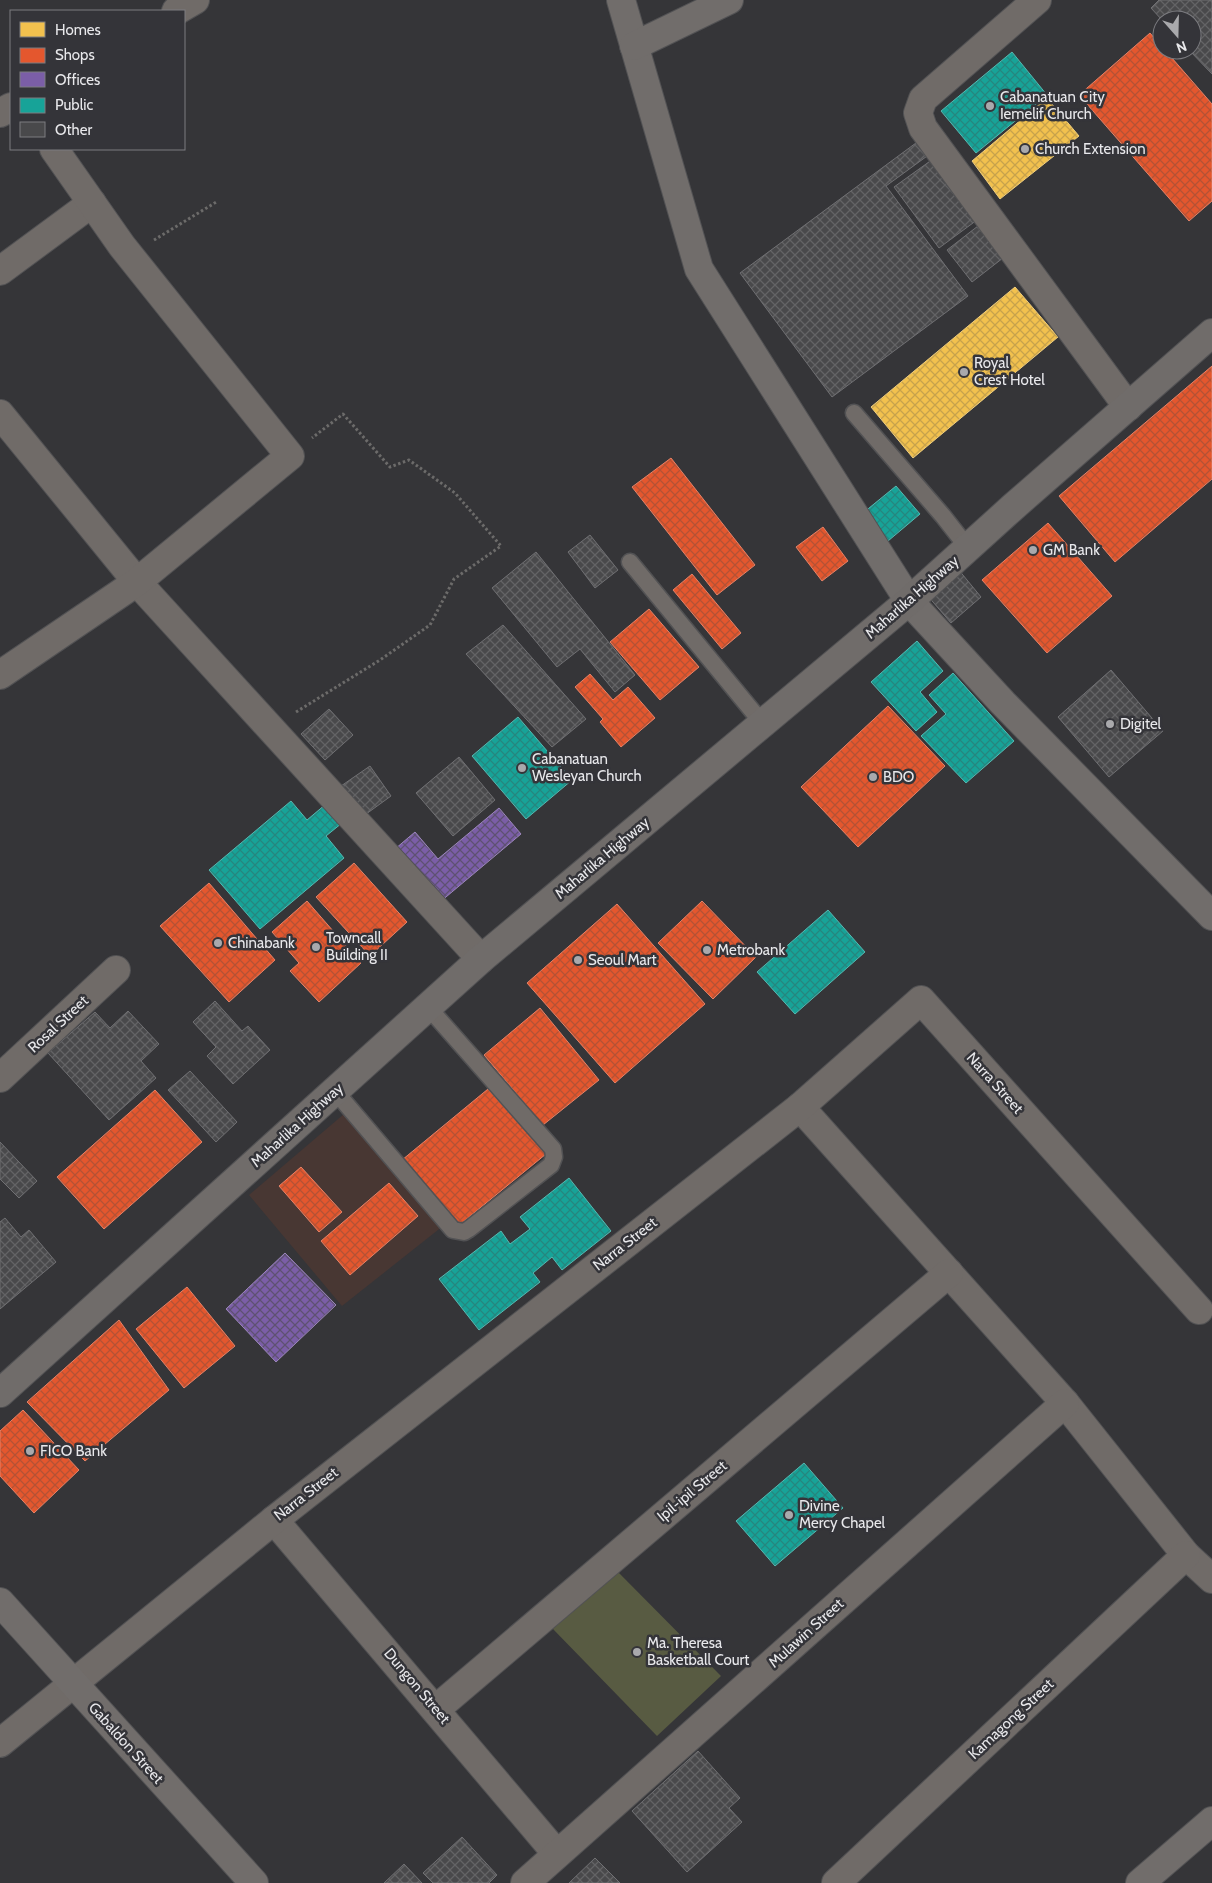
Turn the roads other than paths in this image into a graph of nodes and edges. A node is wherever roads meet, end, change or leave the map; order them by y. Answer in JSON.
{"nodes":[{"id":1,"x":195,"y":0,"type":"edge"},
{"id":2,"x":621,"y":0,"type":"edge"},
{"id":3,"x":729,"y":0,"type":"edge"},
{"id":4,"x":1037,"y":0,"type":"edge"},
{"id":5,"x":178,"y":10,"type":"edge"},
{"id":6,"x":634,"y":46,"type":"junction"},
{"id":7,"x":55,"y":150,"type":"edge"},
{"id":8,"x":92,"y":203,"type":"junction"},
{"id":9,"x":0,"y":271,"type":"edge"},
{"id":10,"x":1212,"y":333,"type":"edge"},
{"id":11,"x":1128,"y":407,"type":"junction"},
{"id":12,"x":854,"y":413,"type":"dead end"},
{"id":13,"x":0,"y":414,"type":"edge"},
{"id":14,"x":968,"y":548,"type":"junction"},
{"id":15,"x":630,"y":562,"type":"dead end"},
{"id":16,"x":137,"y":582,"type":"junction"},
{"id":17,"x":909,"y":601,"type":"junction"},
{"id":18,"x":0,"y":675,"type":"edge"},
{"id":19,"x":763,"y":724,"type":"junction"},
{"id":20,"x":1212,"y":916,"type":"edge"},
{"id":21,"x":481,"y":959,"type":"junction"},
{"id":22,"x":116,"y":970,"type":"dead end"},
{"id":23,"x":428,"y":1007,"type":"junction"},
{"id":24,"x":0,"y":1078,"type":"edge"},
{"id":25,"x":335,"y":1091,"type":"junction"},
{"id":26,"x":800,"y":1107,"type":"junction"},
{"id":27,"x":949,"y":1273,"type":"junction"},
{"id":28,"x":1199,"y":1310,"type":"dead end"},
{"id":29,"x":4,"y":1381,"type":"edge"},
{"id":30,"x":1065,"y":1403,"type":"junction"},
{"id":31,"x":274,"y":1520,"type":"junction"},
{"id":32,"x":1186,"y":1555,"type":"junction"},
{"id":33,"x":1212,"y":1578,"type":"edge"},
{"id":34,"x":0,"y":1602,"type":"edge"},
{"id":35,"x":72,"y":1684,"type":"junction"},
{"id":36,"x":436,"y":1709,"type":"junction"},
{"id":37,"x":0,"y":1743,"type":"edge"},
{"id":38,"x":1212,"y":1821,"type":"edge"},
{"id":39,"x":558,"y":1854,"type":"junction"},
{"id":40,"x":254,"y":1883,"type":"edge"},
{"id":41,"x":525,"y":1883,"type":"edge"},
{"id":42,"x":836,"y":1883,"type":"edge"},
{"id":43,"x":1140,"y":1883,"type":"edge"}],
"edges":[{"from":1,"to":5,"type":"street"},
{"from":2,"to":6,"type":"street"},
{"from":3,"to":6,"type":"street"},
{"from":4,"to":11,"type":"street"},
{"from":6,"to":17,"type":"street"},
{"from":7,"to":8,"type":"street"},
{"from":8,"to":9,"type":"street"},
{"from":8,"to":16,"type":"street"},
{"from":10,"to":11,"type":"main road","name":"Maharlika Highway"},
{"from":11,"to":14,"type":"main road","name":"Maharlika Highway"},
{"from":12,"to":14,"type":"lane"},
{"from":13,"to":16,"type":"street"},
{"from":14,"to":17,"type":"main road","name":"Maharlika Highway"},
{"from":15,"to":19,"type":"lane"},
{"from":16,"to":18,"type":"street"},
{"from":16,"to":21,"type":"street"},
{"from":17,"to":19,"type":"main road","name":"Maharlika Highway"},
{"from":17,"to":20,"type":"street"},
{"from":19,"to":21,"type":"main road","name":"Maharlika Highway"},
{"from":21,"to":23,"type":"main road","name":"Maharlika Highway"},
{"from":22,"to":24,"type":"street","name":"Rosal Street"},
{"from":23,"to":25,"type":"main road","name":"Maharlika Highway"},
{"from":23,"to":25,"type":"lane"},
{"from":25,"to":29,"type":"main road","name":"Maharlika Highway"},
{"from":26,"to":27,"type":"street"},
{"from":26,"to":28,"type":"street","name":"Narra Street"},
{"from":26,"to":31,"type":"street","name":"Narra Street"},
{"from":27,"to":30,"type":"street"},
{"from":27,"to":36,"type":"street","name":"Ipil-ipil Street"},
{"from":30,"to":32,"type":"street"},
{"from":30,"to":39,"type":"street","name":"Mulawin Street"},
{"from":31,"to":35,"type":"street","name":"Narra Street"},
{"from":31,"to":36,"type":"street","name":"Dungon Street"},
{"from":32,"to":33,"type":"street"},
{"from":32,"to":42,"type":"street","name":"Kamagong Street"},
{"from":34,"to":35,"type":"street","name":"Gabaldon Street"},
{"from":35,"to":37,"type":"street","name":"Narra Street"},
{"from":35,"to":40,"type":"street","name":"Gabaldon Street"},
{"from":36,"to":39,"type":"street","name":"Dungon Street"},
{"from":38,"to":43,"type":"street"},
{"from":39,"to":41,"type":"street","name":"Mulawin Street"}]}
